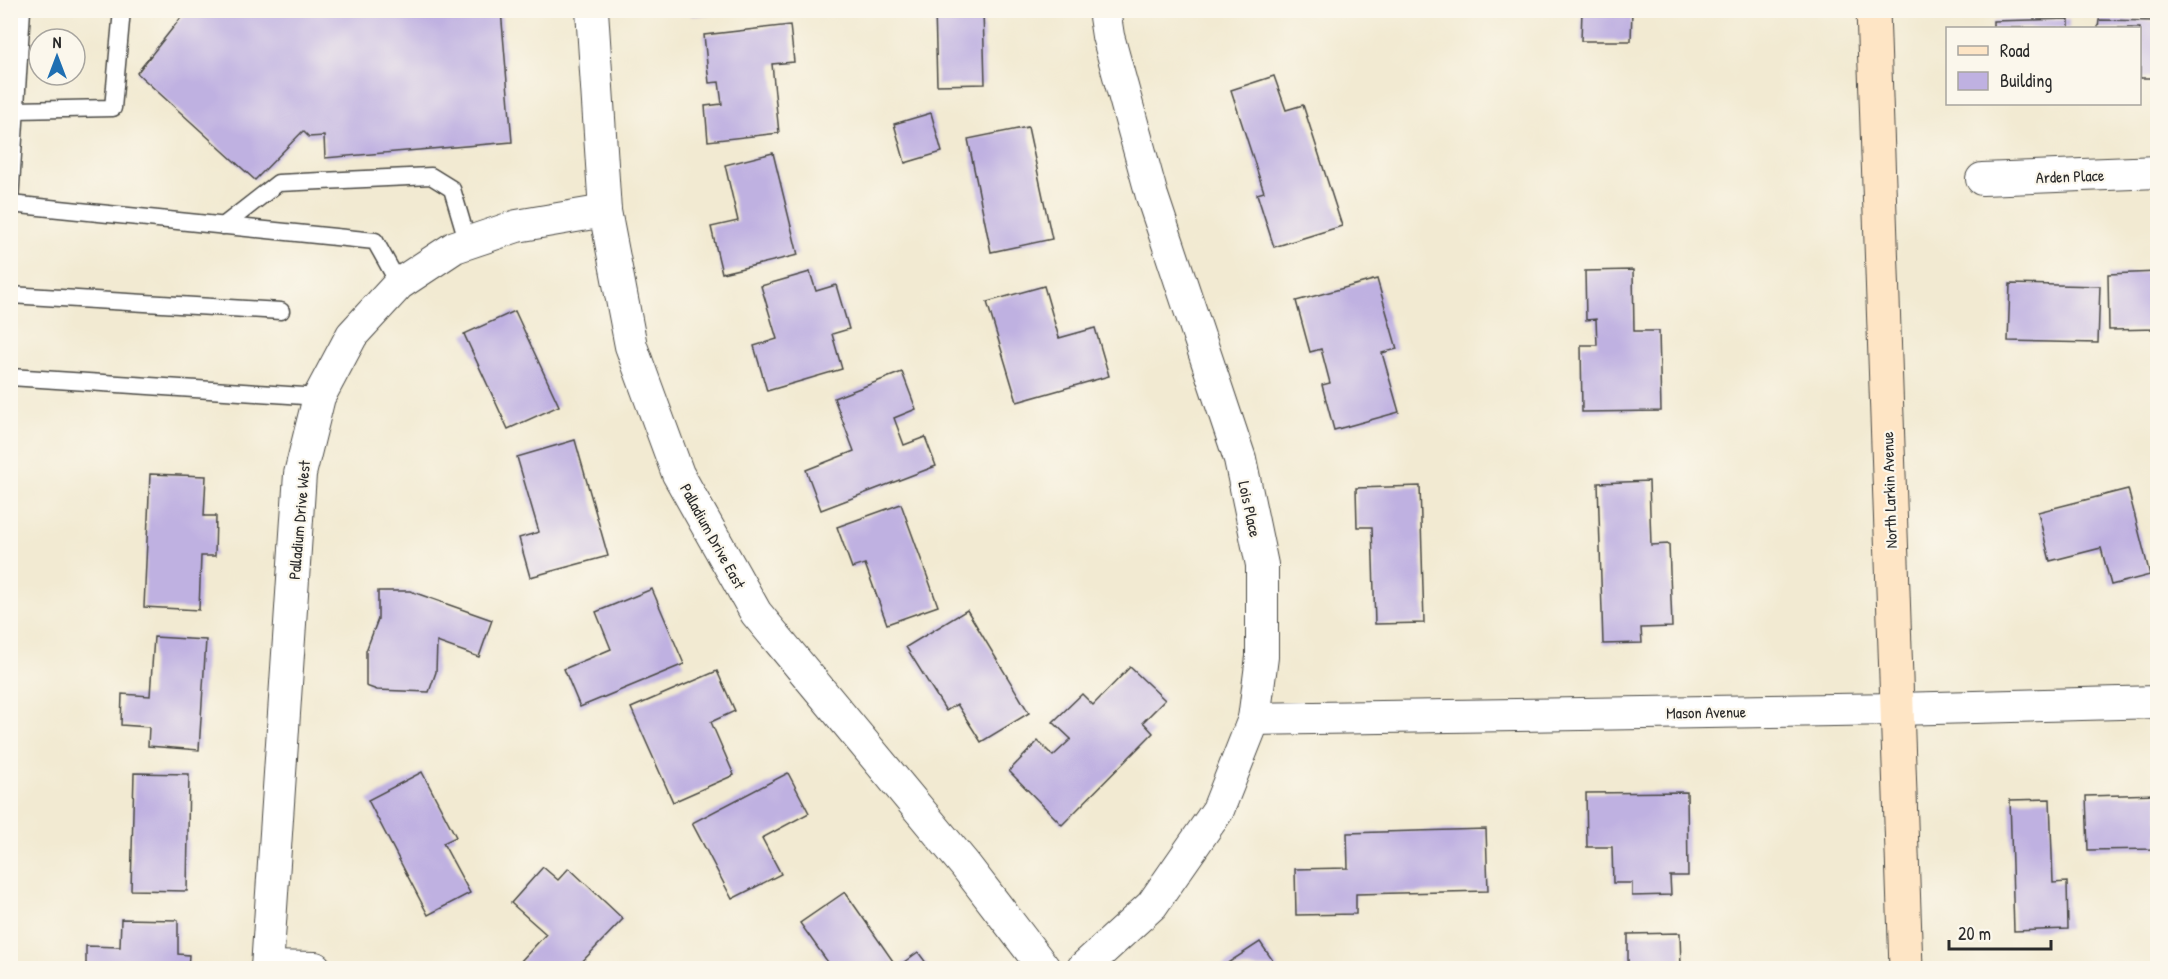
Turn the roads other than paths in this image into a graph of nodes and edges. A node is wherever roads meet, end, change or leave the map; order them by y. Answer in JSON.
{"nodes":[{"id":1,"x":22,"y":10,"type":"edge"},
{"id":2,"x":122,"y":10,"type":"edge"},
{"id":3,"x":592,"y":10,"type":"edge"},
{"id":4,"x":1104,"y":10,"type":"edge"},
{"id":5,"x":1873,"y":10,"type":"edge"},
{"id":6,"x":16,"y":110,"type":"junction"},
{"id":7,"x":2157,"y":172,"type":"edge"},
{"id":8,"x":1982,"y":179,"type":"dead end"},
{"id":9,"x":10,"y":203,"type":"edge"},
{"id":10,"x":605,"y":211,"type":"junction"},
{"id":11,"x":223,"y":226,"type":"junction"},
{"id":12,"x":468,"y":243,"type":"junction"},
{"id":13,"x":399,"y":284,"type":"junction"},
{"id":14,"x":10,"y":295,"type":"edge"},
{"id":15,"x":280,"y":311,"type":"dead end"},
{"id":16,"x":10,"y":376,"type":"edge"},
{"id":17,"x":319,"y":397,"type":"junction"},
{"id":18,"x":2157,"y":702,"type":"edge"},
{"id":19,"x":1897,"y":709,"type":"junction"},
{"id":20,"x":1254,"y":719,"type":"junction"},
{"id":21,"x":267,"y":968,"type":"edge"},
{"id":22,"x":315,"y":969,"type":"edge"},
{"id":23,"x":1044,"y":969,"type":"edge"},
{"id":24,"x":1083,"y":969,"type":"edge"},
{"id":25,"x":1906,"y":969,"type":"edge"}],
"edges":[{"from":1,"to":6,"type":"lane"},
{"from":2,"to":6,"type":"lane"},
{"from":3,"to":10,"type":"street","name":"Palladium Drive East"},
{"from":4,"to":20,"type":"street","name":"Lois Place"},
{"from":5,"to":19,"type":"main road","name":"North Larkin Avenue"},
{"from":6,"to":9,"type":"lane"},
{"from":7,"to":8,"type":"street","name":"Arden Place"},
{"from":9,"to":11,"type":"lane"},
{"from":10,"to":12,"type":"street","name":"Palladium Drive West"},
{"from":10,"to":23,"type":"street","name":"Palladium Drive East"},
{"from":11,"to":12,"type":"lane"},
{"from":11,"to":13,"type":"lane"},
{"from":12,"to":13,"type":"street","name":"Palladium Drive West"},
{"from":13,"to":17,"type":"street","name":"Palladium Drive West"},
{"from":14,"to":15,"type":"lane"},
{"from":16,"to":17,"type":"lane"},
{"from":17,"to":21,"type":"street","name":"Palladium Drive West"},
{"from":18,"to":19,"type":"street","name":"Mason Avenue"},
{"from":19,"to":20,"type":"street","name":"Mason Avenue"},
{"from":19,"to":25,"type":"main road","name":"North Larkin Avenue"},
{"from":20,"to":24,"type":"street","name":"Lois Place"},
{"from":21,"to":22,"type":"street"}]}
